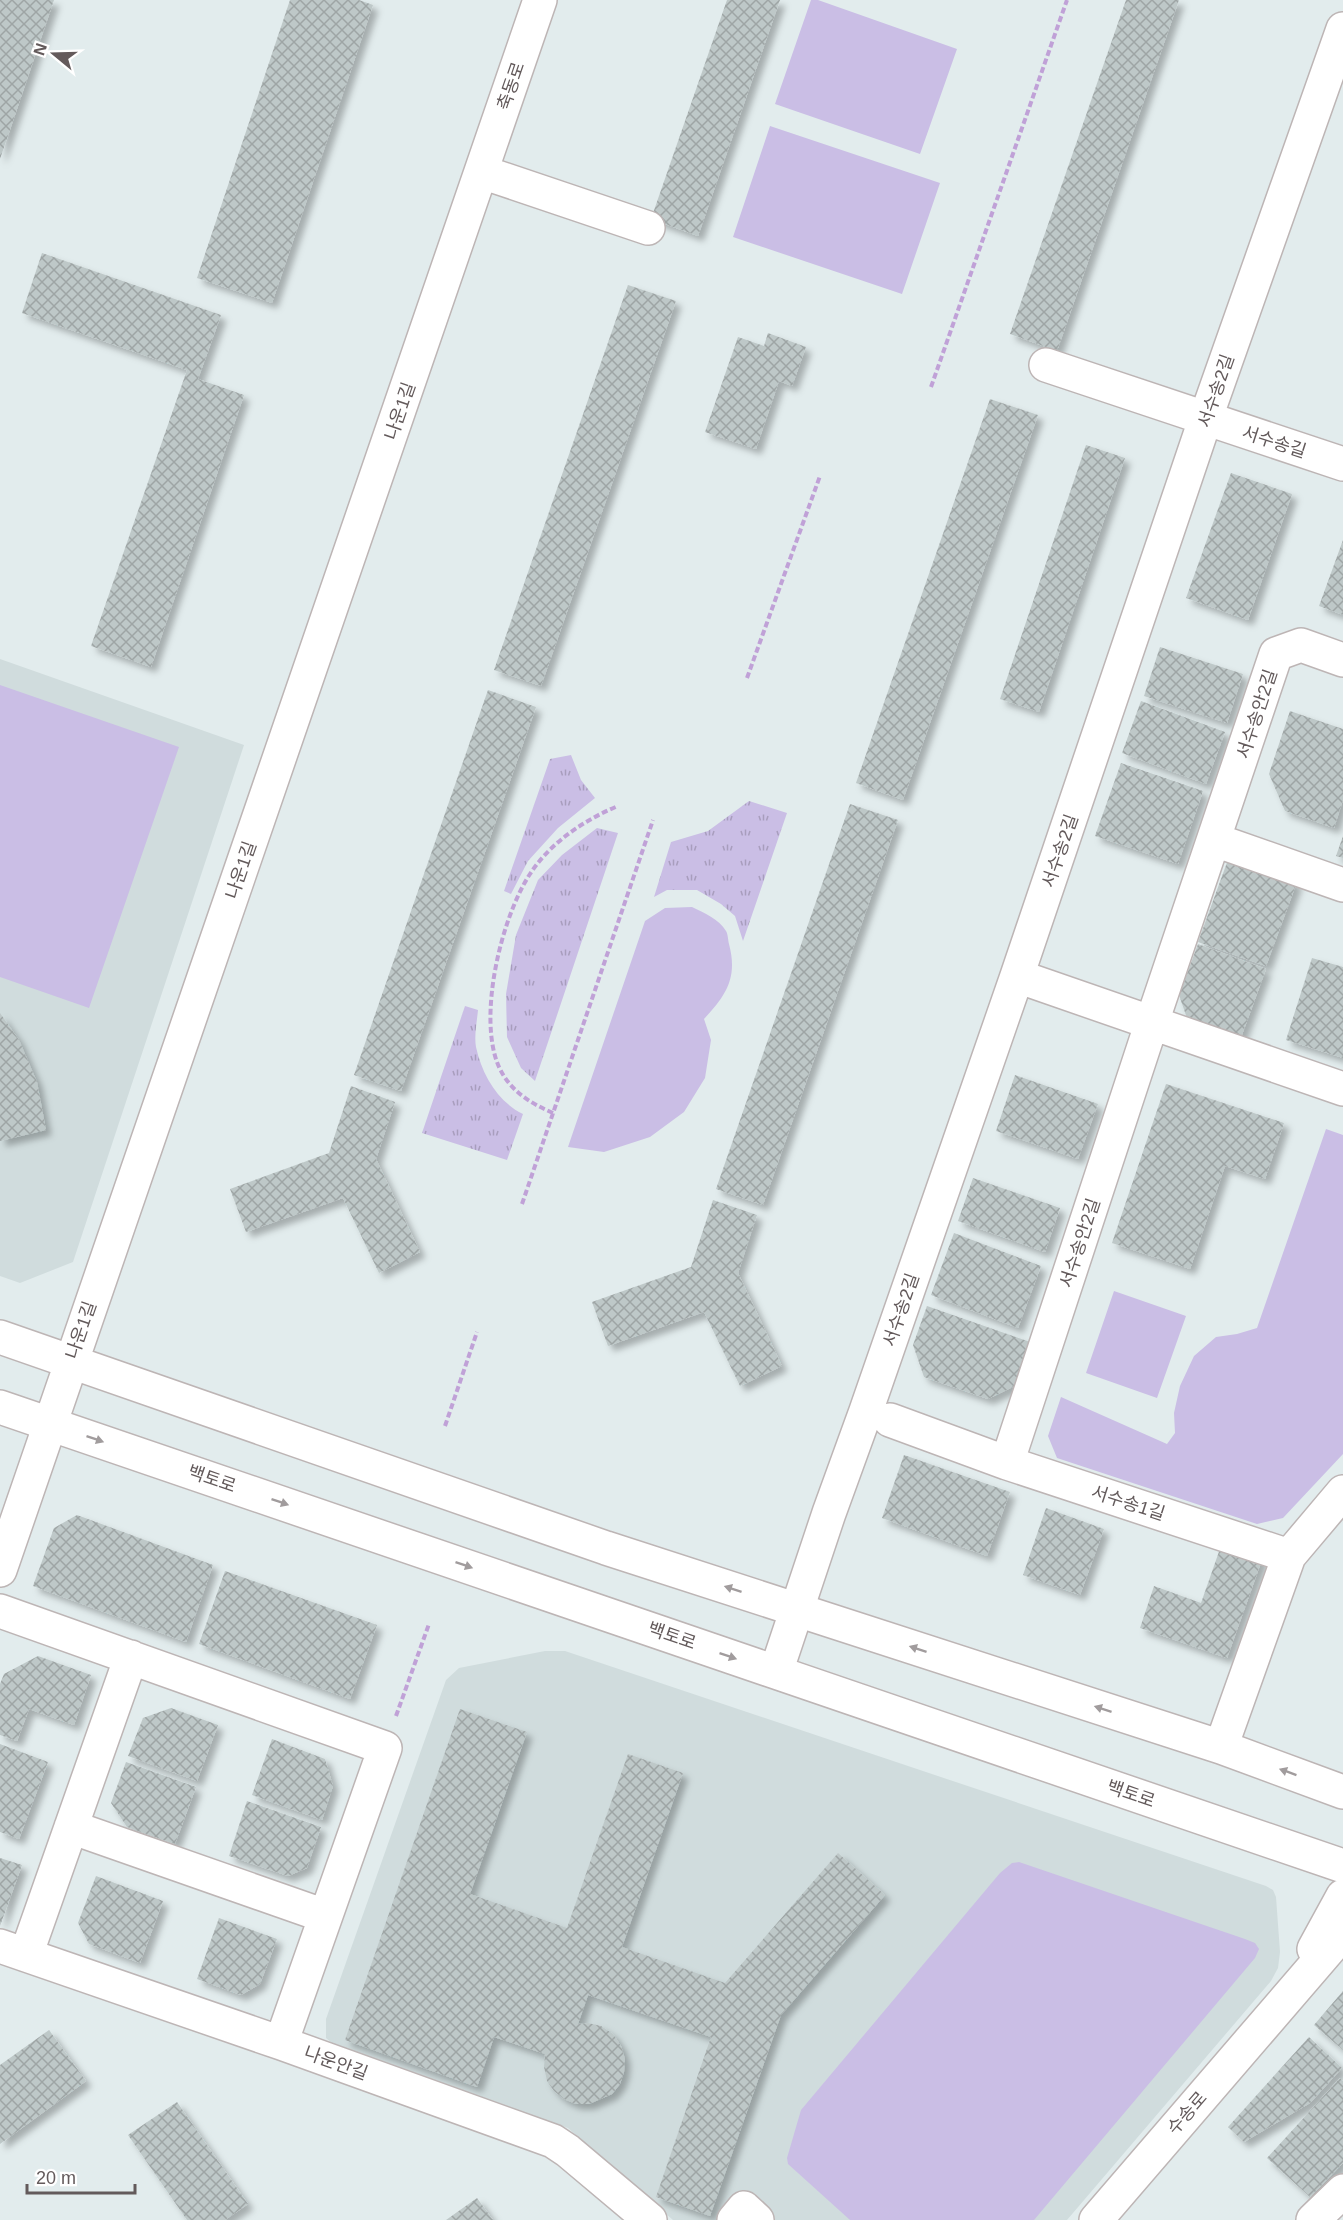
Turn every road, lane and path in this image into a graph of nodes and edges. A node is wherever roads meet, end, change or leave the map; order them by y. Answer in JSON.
{"nodes":[{"id":1,"x":540,"y":0,"type":"edge"},
{"id":2,"x":1067,"y":0,"type":"edge"},
{"id":3,"x":1343,"y":29,"type":"edge"},
{"id":4,"x":482,"y":172,"type":"junction"},
{"id":5,"x":648,"y":228,"type":"dead end"},
{"id":6,"x":1046,"y":365,"type":"dead end"},
{"id":7,"x":931,"y":387,"type":"dead end"},
{"id":8,"x":1205,"y":420,"type":"junction"},
{"id":9,"x":1343,"y":464,"type":"edge"},
{"id":10,"x":820,"y":476,"type":"dead end"},
{"id":11,"x":1343,"y":660,"type":"edge"},
{"id":12,"x":747,"y":678,"type":"dead end"},
{"id":13,"x":618,"y":806,"type":"dead end"},
{"id":14,"x":653,"y":820,"type":"dead end"},
{"id":15,"x":1215,"y":840,"type":"junction"},
{"id":16,"x":1343,"y":885,"type":"edge"},
{"id":17,"x":1017,"y":976,"type":"junction"},
{"id":18,"x":1152,"y":1022,"type":"junction"},
{"id":19,"x":1343,"y":1089,"type":"edge"},
{"id":20,"x":553,"y":1113,"type":"junction"},
{"id":21,"x":522,"y":1204,"type":"dead end"},
{"id":22,"x":477,"y":1332,"type":"dead end"},
{"id":23,"x":0,"y":1337,"type":"edge"},
{"id":24,"x":70,"y":1361,"type":"junction"},
{"id":25,"x":0,"y":1407,"type":"edge"},
{"id":26,"x":890,"y":1420,"type":"dead end"},
{"id":27,"x":49,"y":1423,"type":"junction"},
{"id":28,"x":445,"y":1426,"type":"dead end"},
{"id":29,"x":1007,"y":1463,"type":"junction"},
{"id":30,"x":1343,"y":1492,"type":"edge"},
{"id":31,"x":1289,"y":1556,"type":"junction"},
{"id":32,"x":0,"y":1570,"type":"edge"},
{"id":33,"x":797,"y":1609,"type":"junction"},
{"id":34,"x":0,"y":1611,"type":"edge"},
{"id":35,"x":429,"y":1624,"type":"dead end"},
{"id":36,"x":131,"y":1658,"type":"junction"},
{"id":37,"x":776,"y":1672,"type":"junction"},
{"id":38,"x":385,"y":1748,"type":"junction"},
{"id":39,"x":1221,"y":1748,"type":"junction"},
{"id":40,"x":1343,"y":1792,"type":"edge"},
{"id":41,"x":71,"y":1827,"type":"junction"},
{"id":42,"x":1343,"y":1866,"type":"edge"},
{"id":43,"x":1343,"y":1896,"type":"edge"},
{"id":44,"x":325,"y":1916,"type":"junction"},
{"id":45,"x":1343,"y":1933,"type":"edge"},
{"id":46,"x":13,"y":1951,"type":"edge"},
{"id":47,"x":1279,"y":2007,"type":"junction"},
{"id":48,"x":280,"y":2043,"type":"junction"},
{"id":49,"x":1343,"y":2191,"type":"edge"},
{"id":50,"x":650,"y":2220,"type":"edge"},
{"id":51,"x":734,"y":2220,"type":"edge"},
{"id":52,"x":757,"y":2220,"type":"edge"},
{"id":53,"x":1096,"y":2220,"type":"edge"},
{"id":54,"x":1313,"y":2220,"type":"edge"}],
"edges":[{"from":1,"to":4,"type":"street","name":"축동로"},
{"from":2,"to":7,"type":"path"},
{"from":3,"to":8,"type":"street","name":"서수송2길"},
{"from":4,"to":5,"type":"street"},
{"from":4,"to":24,"type":"street","name":"나운1길"},
{"from":6,"to":8,"type":"street","name":"서수송길"},
{"from":8,"to":9,"type":"street","name":"서수송길"},
{"from":8,"to":17,"type":"street","name":"서수송2길"},
{"from":10,"to":12,"type":"path"},
{"from":11,"to":15,"type":"street","name":"서수송안2길"},
{"from":13,"to":20,"type":"path"},
{"from":14,"to":20,"type":"path"},
{"from":15,"to":16,"type":"street"},
{"from":15,"to":18,"type":"street","name":"서수송안2길"},
{"from":17,"to":18,"type":"street"},
{"from":17,"to":33,"type":"street","name":"서수송2길"},
{"from":18,"to":19,"type":"street"},
{"from":18,"to":29,"type":"street","name":"서수송안2길"},
{"from":20,"to":21,"type":"path"},
{"from":22,"to":28,"type":"path"},
{"from":23,"to":24,"type":"street"},
{"from":24,"to":27,"type":"street","name":"나운1길"},
{"from":33,"to":24,"type":"street","one_way":true},
{"from":25,"to":27,"type":"street","name":"백토로"},
{"from":26,"to":29,"type":"street","name":"서수송1길"},
{"from":27,"to":32,"type":"street","name":"나운1길"},
{"from":27,"to":37,"type":"street","name":"백토로","one_way":true},
{"from":29,"to":31,"type":"street","name":"서수송1길"},
{"from":30,"to":31,"type":"street"},
{"from":31,"to":39,"type":"street"},
{"from":33,"to":37,"type":"street","name":"서수송2길"},
{"from":39,"to":33,"type":"street","one_way":true},
{"from":34,"to":36,"type":"street"},
{"from":35,"to":38,"type":"path"},
{"from":36,"to":38,"type":"street"},
{"from":36,"to":41,"type":"street"},
{"from":37,"to":42,"type":"street","name":"백토로"},
{"from":38,"to":44,"type":"street"},
{"from":40,"to":39,"type":"street","one_way":true},
{"from":41,"to":44,"type":"street"},
{"from":41,"to":46,"type":"street"},
{"from":43,"to":47,"type":"street","name":"수송로"},
{"from":44,"to":48,"type":"street"},
{"from":45,"to":47,"type":"street","name":"수송로"},
{"from":46,"to":48,"type":"street","name":"나운안길"},
{"from":47,"to":53,"type":"street","name":"수송로"},
{"from":48,"to":50,"type":"street","name":"나운안길"},
{"from":49,"to":54,"type":"street"},
{"from":51,"to":52,"type":"street"}]}
